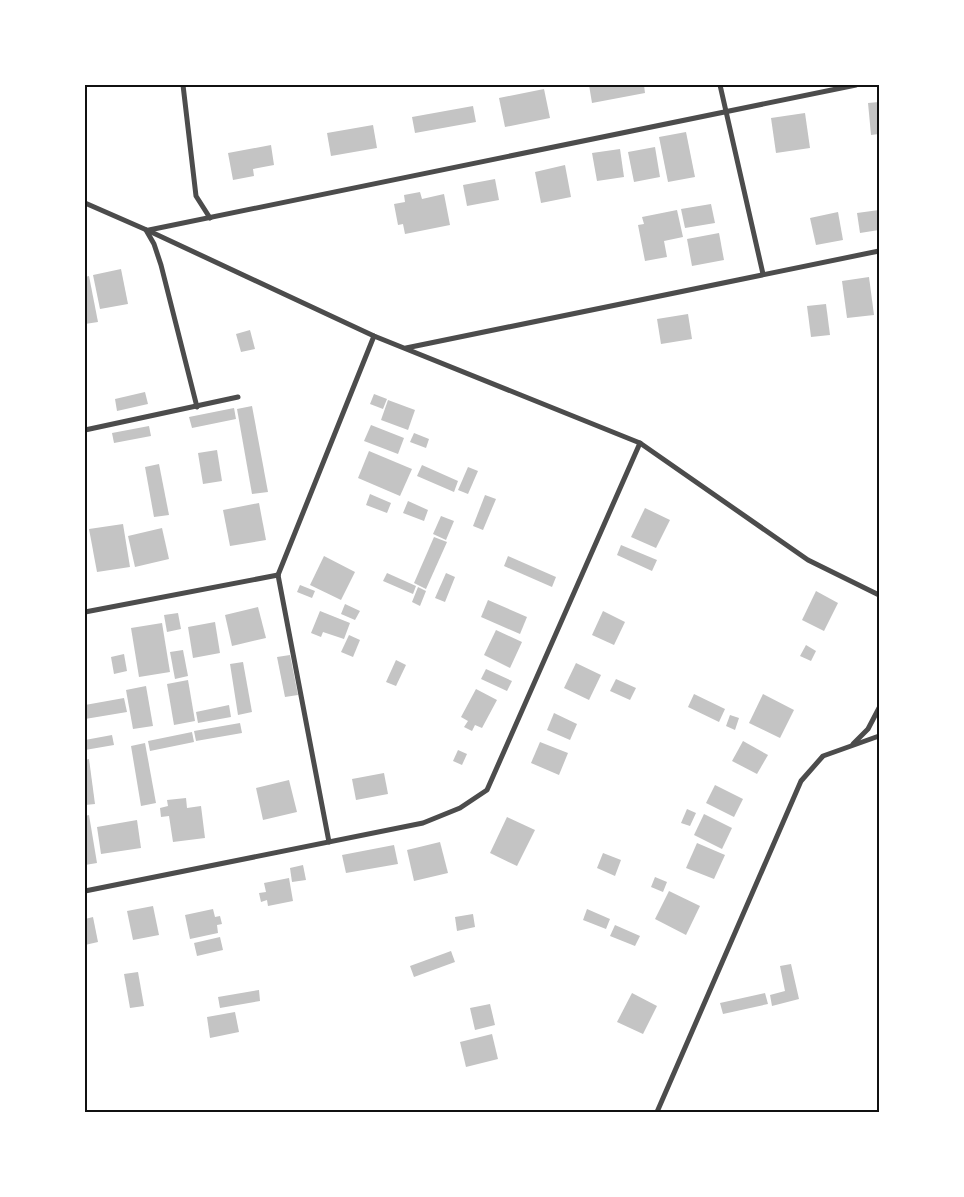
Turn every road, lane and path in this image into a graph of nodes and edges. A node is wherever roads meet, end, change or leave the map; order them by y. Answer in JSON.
{"nodes":[{"id":1,"x":183,"y":85,"type":"edge"},
{"id":2,"x":720,"y":85,"type":"edge"},
{"id":3,"x":856,"y":85,"type":"edge"},
{"id":4,"x":725,"y":112,"type":"junction"},
{"id":5,"x":85,"y":203,"type":"edge"},
{"id":6,"x":210,"y":218,"type":"junction"},
{"id":7,"x":147,"y":230,"type":"junction"},
{"id":8,"x":879,"y":251,"type":"edge"},
{"id":9,"x":763,"y":274,"type":"junction"},
{"id":10,"x":374,"y":336,"type":"junction"},
{"id":11,"x":405,"y":348,"type":"junction"},
{"id":12,"x":238,"y":397,"type":"dead end"},
{"id":13,"x":197,"y":407,"type":"junction"},
{"id":14,"x":85,"y":430,"type":"edge"},
{"id":15,"x":640,"y":443,"type":"junction"},
{"id":16,"x":278,"y":575,"type":"junction"},
{"id":17,"x":877,"y":595,"type":"edge"},
{"id":18,"x":85,"y":612,"type":"edge"},
{"id":19,"x":879,"y":708,"type":"edge"},
{"id":20,"x":879,"y":736,"type":"edge"},
{"id":21,"x":852,"y":744,"type":"junction"},
{"id":22,"x":329,"y":842,"type":"junction"},
{"id":23,"x":85,"y":891,"type":"edge"},
{"id":24,"x":657,"y":1112,"type":"edge"}],
"edges":[{"from":1,"to":6,"type":"street"},
{"from":2,"to":4,"type":"street"},
{"from":3,"to":4,"type":"street"},
{"from":4,"to":6,"type":"street"},
{"from":4,"to":9,"type":"street"},
{"from":5,"to":7,"type":"street"},
{"from":6,"to":7,"type":"street"},
{"from":7,"to":10,"type":"street"},
{"from":7,"to":13,"type":"street"},
{"from":8,"to":9,"type":"street"},
{"from":9,"to":11,"type":"street"},
{"from":10,"to":11,"type":"street"},
{"from":10,"to":16,"type":"street"},
{"from":11,"to":15,"type":"street"},
{"from":12,"to":13,"type":"street"},
{"from":13,"to":14,"type":"street"},
{"from":15,"to":17,"type":"street"},
{"from":15,"to":22,"type":"street"},
{"from":16,"to":18,"type":"street"},
{"from":16,"to":22,"type":"street"},
{"from":19,"to":21,"type":"street"},
{"from":20,"to":21,"type":"street"},
{"from":21,"to":24,"type":"street"},
{"from":22,"to":23,"type":"street"}]}
